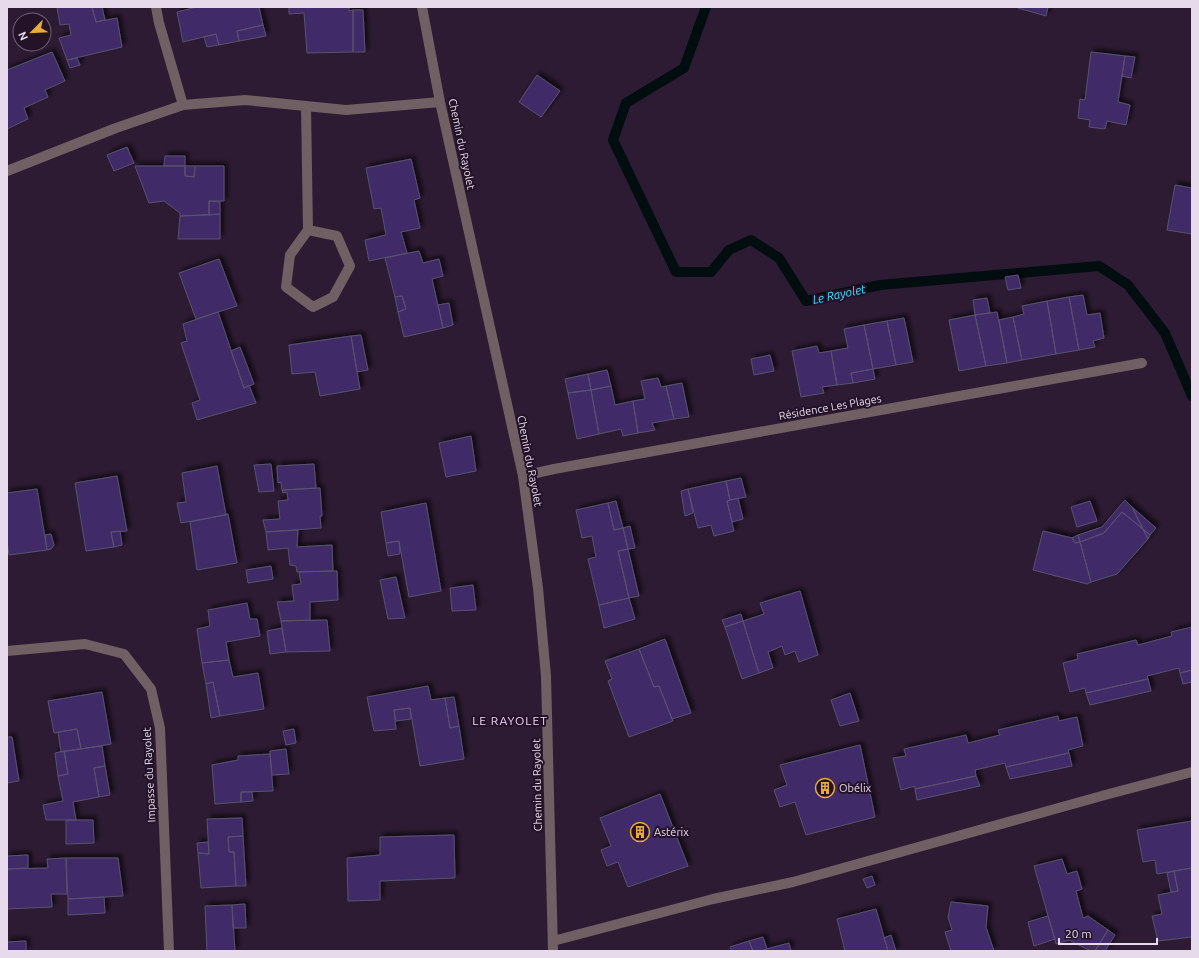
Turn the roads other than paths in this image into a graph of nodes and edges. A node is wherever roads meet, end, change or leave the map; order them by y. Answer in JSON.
{"nodes":[{"id":1,"x":156,"y":7,"type":"edge"},
{"id":2,"x":422,"y":7,"type":"edge"},
{"id":3,"x":440,"y":102,"type":"junction"},
{"id":4,"x":183,"y":105,"type":"junction"},
{"id":5,"x":306,"y":106,"type":"junction"},
{"id":6,"x":7,"y":171,"type":"edge"},
{"id":7,"x":308,"y":230,"type":"junction"},
{"id":8,"x":1142,"y":363,"type":"dead end"},
{"id":9,"x":523,"y":476,"type":"junction"},
{"id":10,"x":7,"y":651,"type":"edge"},
{"id":11,"x":1192,"y":772,"type":"edge"},
{"id":12,"x":553,"y":946,"type":"edge"},
{"id":13,"x":169,"y":951,"type":"edge"}],
"edges":[{"from":1,"to":4,"type":"street"},
{"from":2,"to":3,"type":"street","name":"Chemin du Rayolet"},
{"from":3,"to":5,"type":"street"},
{"from":3,"to":9,"type":"street","name":"Chemin du Rayolet"},
{"from":4,"to":5,"type":"street"},
{"from":4,"to":6,"type":"street"},
{"from":5,"to":7,"type":"street"},
{"from":7,"to":7,"type":"street"},
{"from":8,"to":9,"type":"street","name":"Résidence Les Plages"},
{"from":9,"to":12,"type":"street","name":"Chemin du Rayolet"},
{"from":10,"to":13,"type":"street","name":"Impasse du Rayolet"},
{"from":11,"to":12,"type":"street"}]}
